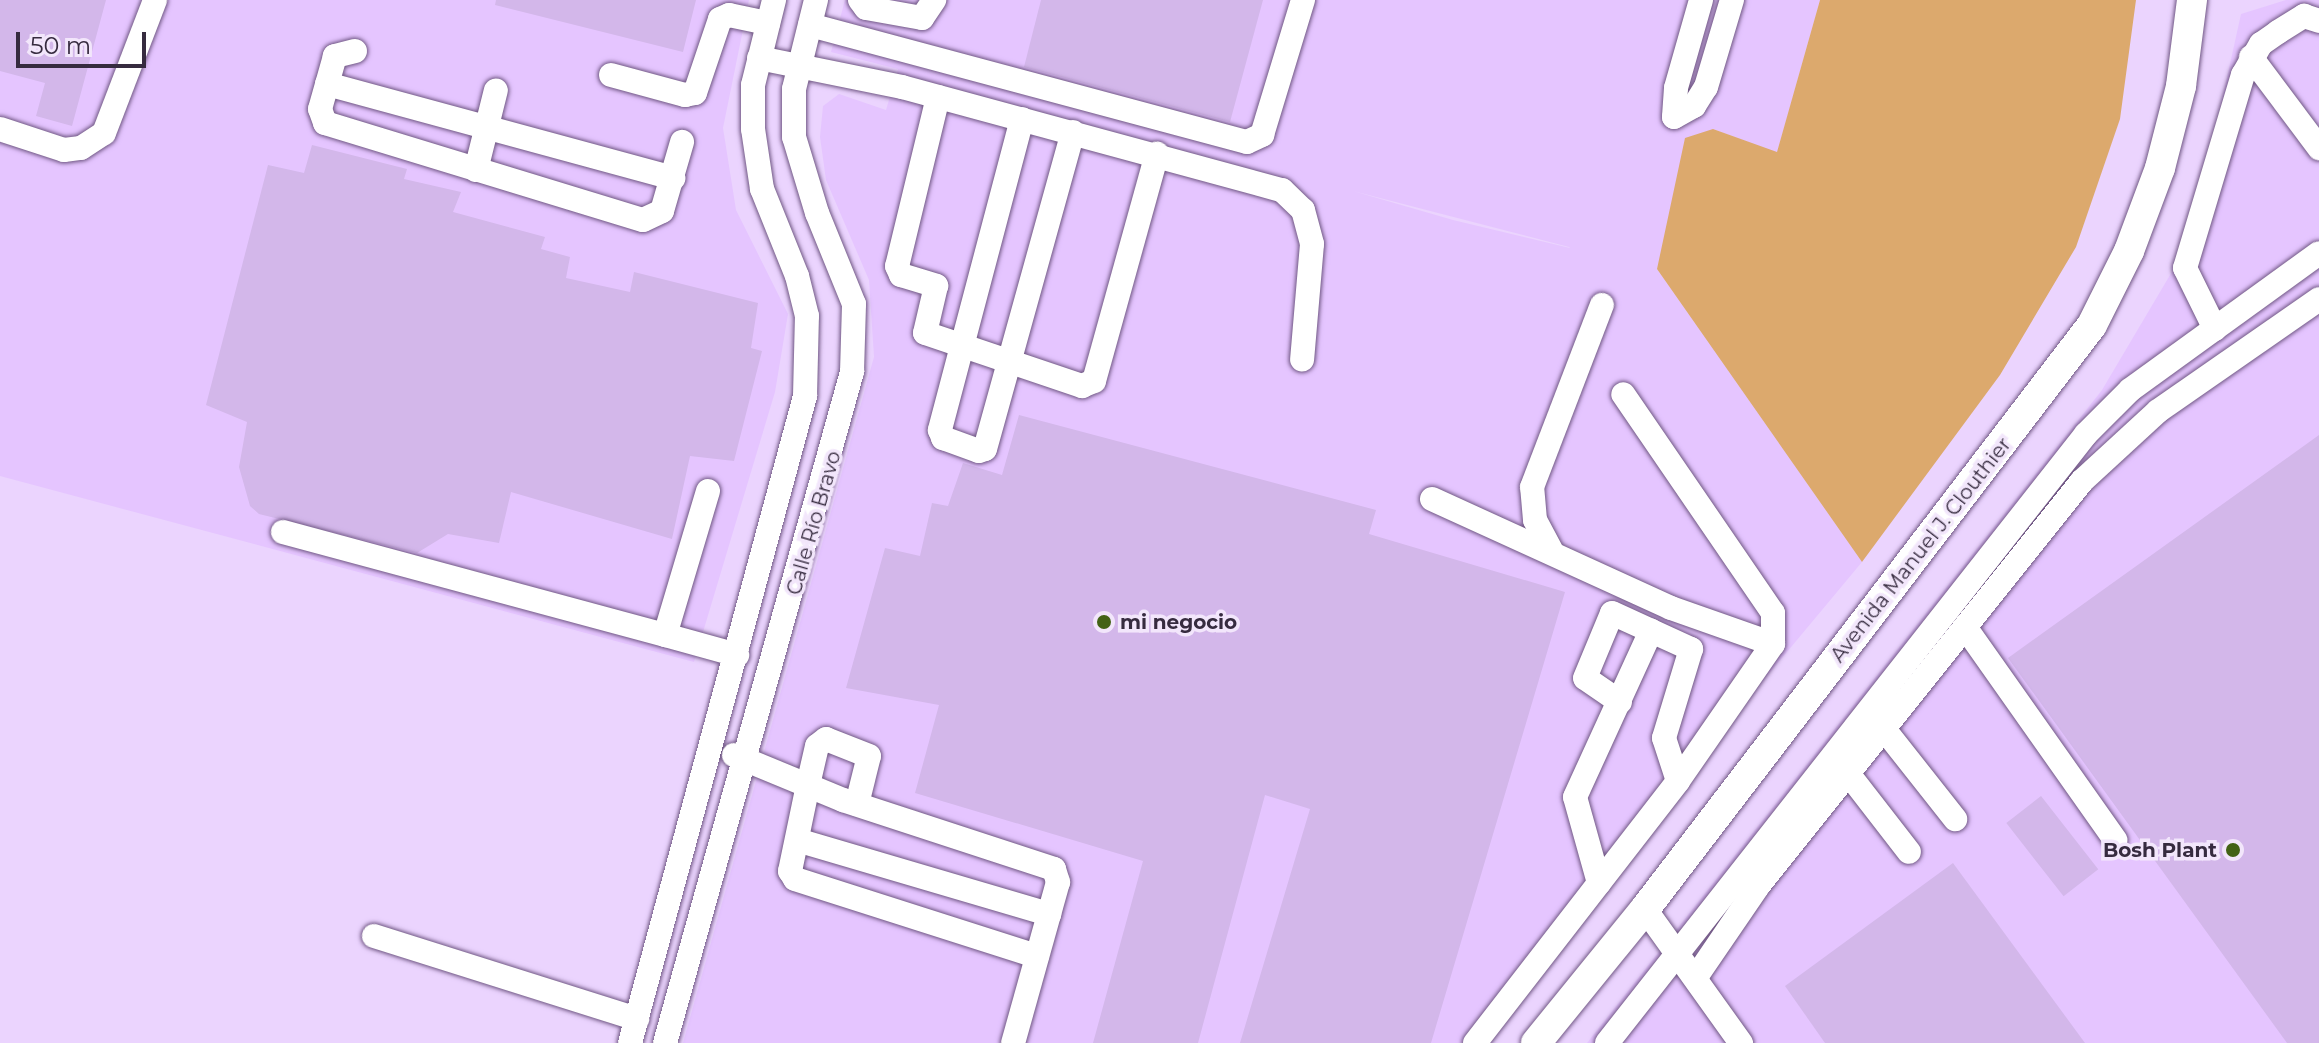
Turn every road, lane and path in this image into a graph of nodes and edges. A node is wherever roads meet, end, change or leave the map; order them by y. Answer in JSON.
{"nodes":[{"id":1,"x":155,"y":0,"type":"edge"},
{"id":2,"x":816,"y":0,"type":"edge"},
{"id":3,"x":860,"y":0,"type":"edge"},
{"id":4,"x":934,"y":0,"type":"edge"},
{"id":5,"x":1303,"y":0,"type":"edge"},
{"id":6,"x":1701,"y":0,"type":"edge"},
{"id":7,"x":1732,"y":0,"type":"edge"},
{"id":8,"x":2192,"y":0,"type":"edge"},
{"id":9,"x":899,"y":7,"type":"edge"},
{"id":10,"x":771,"y":12,"type":"edge"},
{"id":11,"x":2319,"y":21,"type":"edge"},
{"id":12,"x":810,"y":25,"type":"junction"},
{"id":13,"x":355,"y":51,"type":"dead end"},
{"id":14,"x":2251,"y":57,"type":"junction"},
{"id":15,"x":759,"y":58,"type":"junction"},
{"id":16,"x":797,"y":70,"type":"junction"},
{"id":17,"x":611,"y":75,"type":"dead end"},
{"id":18,"x":327,"y":84,"type":"junction"},
{"id":19,"x":496,"y":90,"type":"dead end"},
{"id":20,"x":938,"y":97,"type":"junction"},
{"id":21,"x":1022,"y":119,"type":"junction"},
{"id":22,"x":487,"y":128,"type":"junction"},
{"id":23,"x":0,"y":129,"type":"edge"},
{"id":24,"x":1073,"y":132,"type":"junction"},
{"id":25,"x":682,"y":142,"type":"dead end"},
{"id":26,"x":2319,"y":148,"type":"edge"},
{"id":27,"x":1157,"y":154,"type":"junction"},
{"id":28,"x":756,"y":160,"type":"junction"},
{"id":29,"x":800,"y":160,"type":"junction"},
{"id":30,"x":476,"y":170,"type":"junction"},
{"id":31,"x":673,"y":178,"type":"junction"},
{"id":32,"x":2319,"y":253,"type":"edge"},
{"id":33,"x":2319,"y":299,"type":"edge"},
{"id":34,"x":1602,"y":305,"type":"dead end"},
{"id":35,"x":2215,"y":329,"type":"junction"},
{"id":36,"x":961,"y":347,"type":"junction"},
{"id":37,"x":1302,"y":360,"type":"dead end"},
{"id":38,"x":1010,"y":363,"type":"junction"},
{"id":39,"x":1623,"y":394,"type":"dead end"},
{"id":40,"x":708,"y":491,"type":"dead end"},
{"id":41,"x":1432,"y":499,"type":"dead end"},
{"id":42,"x":283,"y":532,"type":"dead end"},
{"id":43,"x":1552,"y":552,"type":"junction"},
{"id":44,"x":1965,"y":627,"type":"junction"},
{"id":45,"x":1651,"y":631,"type":"junction"},
{"id":46,"x":665,"y":635,"type":"junction"},
{"id":47,"x":1773,"y":644,"type":"junction"},
{"id":48,"x":737,"y":655,"type":"junction"},
{"id":49,"x":1620,"y":702,"type":"junction"},
{"id":50,"x":1884,"y":729,"type":"junction"},
{"id":51,"x":712,"y":750,"type":"junction"},
{"id":52,"x":747,"y":758,"type":"junction"},
{"id":53,"x":1847,"y":772,"type":"junction"},
{"id":54,"x":1678,"y":781,"type":"junction"},
{"id":55,"x":808,"y":785,"type":"junction"},
{"id":56,"x":857,"y":804,"type":"junction"},
{"id":57,"x":1955,"y":819,"type":"dead end"},
{"id":58,"x":797,"y":840,"type":"junction"},
{"id":59,"x":2115,"y":840,"type":"dead end"},
{"id":60,"x":1909,"y":852,"type":"dead end"},
{"id":61,"x":683,"y":860,"type":"junction"},
{"id":62,"x":713,"y":869,"type":"junction"},
{"id":63,"x":1599,"y":883,"type":"junction"},
{"id":64,"x":1645,"y":909,"type":"junction"},
{"id":65,"x":1049,"y":914,"type":"junction"},
{"id":66,"x":374,"y":936,"type":"dead end"},
{"id":67,"x":1678,"y":951,"type":"junction"},
{"id":68,"x":1037,"y":956,"type":"junction"},
{"id":69,"x":1696,"y":977,"type":"junction"},
{"id":70,"x":637,"y":1019,"type":"junction"},
{"id":71,"x":630,"y":1043,"type":"edge"},
{"id":72,"x":665,"y":1043,"type":"edge"},
{"id":73,"x":1013,"y":1043,"type":"edge"},
{"id":74,"x":1475,"y":1043,"type":"edge"},
{"id":75,"x":1536,"y":1043,"type":"edge"},
{"id":76,"x":1607,"y":1043,"type":"edge"},
{"id":77,"x":1741,"y":1043,"type":"edge"}],
"edges":[{"from":1,"to":23,"type":"street"},
{"from":2,"to":12,"type":"street","name":"Calle Río Bravo"},
{"from":3,"to":9,"type":"street"},
{"from":4,"to":9,"type":"street"},
{"from":5,"to":12,"type":"street"},
{"from":6,"to":7,"type":"street"},
{"from":8,"to":64,"type":"main road","name":"Avenida Manuel J. Clouthier"},
{"from":10,"to":15,"type":"street","name":"Calle Río Bravo"},
{"from":10,"to":17,"type":"street"},
{"from":11,"to":14,"type":"street"},
{"from":12,"to":16,"type":"street","name":"Calle Río Bravo"},
{"from":13,"to":18,"type":"street"},
{"from":14,"to":26,"type":"street"},
{"from":14,"to":35,"type":"street"},
{"from":15,"to":16,"type":"street"},
{"from":15,"to":28,"type":"street","name":"Calle Río Bravo"},
{"from":16,"to":20,"type":"street"},
{"from":16,"to":29,"type":"street","name":"Calle Río Bravo"},
{"from":18,"to":22,"type":"street"},
{"from":18,"to":30,"type":"street"},
{"from":19,"to":22,"type":"street"},
{"from":20,"to":21,"type":"street"},
{"from":20,"to":36,"type":"street"},
{"from":21,"to":24,"type":"street"},
{"from":21,"to":36,"type":"street"},
{"from":22,"to":30,"type":"street"},
{"from":22,"to":31,"type":"street"},
{"from":24,"to":27,"type":"street"},
{"from":24,"to":38,"type":"street"},
{"from":25,"to":31,"type":"street"},
{"from":27,"to":37,"type":"street"},
{"from":27,"to":38,"type":"street"},
{"from":28,"to":29,"type":"street"},
{"from":28,"to":48,"type":"street","name":"Calle Río Bravo"},
{"from":29,"to":52,"type":"street","name":"Calle Río Bravo"},
{"from":30,"to":31,"type":"street"},
{"from":32,"to":35,"type":"street"},
{"from":33,"to":44,"type":"street"},
{"from":34,"to":43,"type":"street"},
{"from":35,"to":67,"type":"street"},
{"from":36,"to":38,"type":"street"},
{"from":36,"to":38,"type":"street"},
{"from":39,"to":47,"type":"street"},
{"from":40,"to":46,"type":"street"},
{"from":41,"to":43,"type":"street"},
{"from":42,"to":46,"type":"street"},
{"from":43,"to":47,"type":"street"},
{"from":44,"to":50,"type":"street"},
{"from":44,"to":59,"type":"street"},
{"from":45,"to":49,"type":"street"},
{"from":45,"to":49,"type":"street"},
{"from":45,"to":54,"type":"street"},
{"from":46,"to":48,"type":"street"},
{"from":47,"to":54,"type":"street"},
{"from":48,"to":51,"type":"street","name":"Calle Río Bravo"},
{"from":49,"to":63,"type":"street"},
{"from":50,"to":53,"type":"street"},
{"from":50,"to":57,"type":"street"},
{"from":51,"to":52,"type":"street"},
{"from":51,"to":61,"type":"street","name":"Calle Río Bravo"},
{"from":52,"to":55,"type":"street"},
{"from":52,"to":62,"type":"street","name":"Calle Río Bravo"},
{"from":53,"to":60,"type":"street"},
{"from":53,"to":69,"type":"street"},
{"from":54,"to":63,"type":"street"},
{"from":55,"to":56,"type":"street"},
{"from":55,"to":56,"type":"street"},
{"from":55,"to":58,"type":"street"},
{"from":56,"to":65,"type":"street"},
{"from":58,"to":65,"type":"street"},
{"from":58,"to":68,"type":"street"},
{"from":61,"to":62,"type":"street"},
{"from":61,"to":70,"type":"street","name":"Calle Río Bravo"},
{"from":62,"to":72,"type":"street","name":"Calle Río Bravo"},
{"from":63,"to":74,"type":"street"},
{"from":64,"to":67,"type":"street"},
{"from":64,"to":75,"type":"main road","name":"Avenida Manuel J. Clouthier"},
{"from":65,"to":68,"type":"street"},
{"from":66,"to":70,"type":"street"},
{"from":67,"to":69,"type":"street"},
{"from":67,"to":76,"type":"street"},
{"from":68,"to":73,"type":"street"},
{"from":69,"to":77,"type":"street"},
{"from":70,"to":71,"type":"street","name":"Calle Río Bravo"}]}
